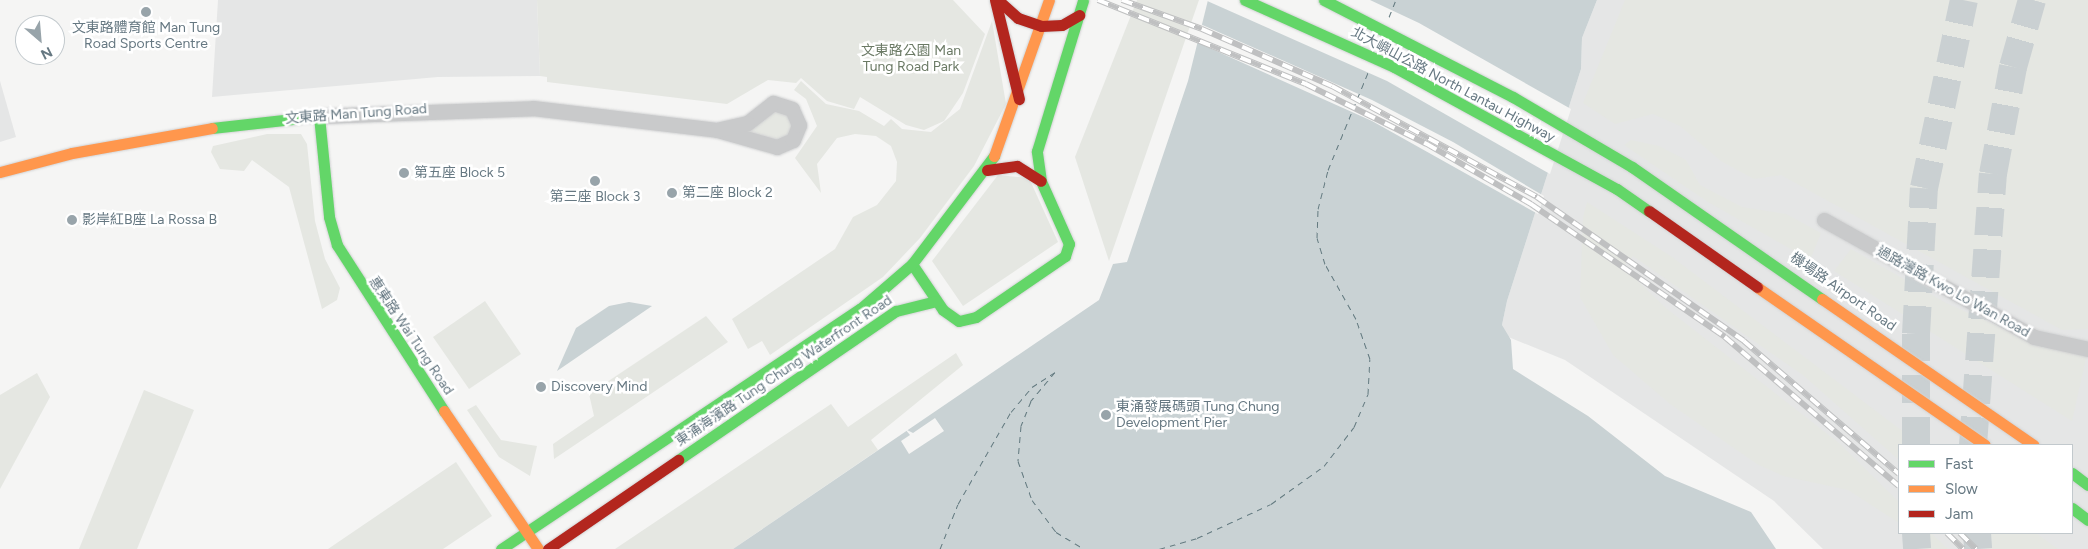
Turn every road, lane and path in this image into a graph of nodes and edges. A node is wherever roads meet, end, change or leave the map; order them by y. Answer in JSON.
{"nodes":[{"id":1,"x":996,"y":0,"type":"edge"},
{"id":2,"x":1049,"y":0,"type":"edge"},
{"id":3,"x":1245,"y":0,"type":"edge"},
{"id":4,"x":1324,"y":0,"type":"edge"},
{"id":5,"x":1083,"y":1,"type":"edge"},
{"id":6,"x":1079,"y":15,"type":"junction"},
{"id":7,"x":1041,"y":26,"type":"junction"},
{"id":8,"x":1019,"y":99,"type":"junction"},
{"id":9,"x":319,"y":116,"type":"junction"},
{"id":10,"x":717,"y":130,"type":"junction"},
{"id":11,"x":1632,"y":167,"type":"joint"},
{"id":12,"x":987,"y":170,"type":"junction"},
{"id":13,"x":0,"y":172,"type":"edge"},
{"id":14,"x":1041,"y":181,"type":"junction"},
{"id":15,"x":1824,"y":220,"type":"dead end"},
{"id":16,"x":912,"y":264,"type":"junction"},
{"id":17,"x":936,"y":301,"type":"junction"},
{"id":18,"x":2088,"y":349,"type":"edge"},
{"id":19,"x":1984,"y":444,"type":"edge"},
{"id":20,"x":2033,"y":444,"type":"edge"},
{"id":21,"x":2074,"y":475,"type":"edge"},
{"id":22,"x":2088,"y":483,"type":"edge"},
{"id":23,"x":2073,"y":509,"type":"edge"},
{"id":24,"x":2088,"y":520,"type":"edge"},
{"id":25,"x":526,"y":532,"type":"junction"},
{"id":26,"x":501,"y":549,"type":"edge"},
{"id":27,"x":538,"y":549,"type":"edge"},
{"id":28,"x":548,"y":549,"type":"edge"}],
"edges":[{"from":1,"to":7,"type":"main road"},
{"from":1,"to":8,"type":"main road"},
{"from":2,"to":7,"type":"main road","name":"東涌海濱路 Tung Chung Waterfront Road"},
{"from":3,"to":19,"type":"main road","name":"北大嶼山公路 North Lantau Highway"},
{"from":4,"to":11,"type":"main road","name":"北大嶼山公路 North Lantau Highway"},
{"from":5,"to":6,"type":"main road"},
{"from":6,"to":7,"type":"main road"},
{"from":6,"to":14,"type":"main road"},
{"from":7,"to":8,"type":"main road","name":"東涌海濱路 Tung Chung Waterfront Road"},
{"from":8,"to":12,"type":"main road","name":"東涌海濱路 Tung Chung Waterfront Road"},
{"from":9,"to":10,"type":"street","name":"文東路 Man Tung Road"},
{"from":9,"to":13,"type":"main road","name":"文東路 Man Tung Road"},
{"from":9,"to":25,"type":"main road","name":"惠東路 Wai Tung Road"},
{"from":10,"to":10,"type":"street","name":"文東路 Man Tung Road"},
{"from":11,"to":20,"type":"main road","name":"機場路 Airport Road"},
{"from":12,"to":14,"type":"main road"},
{"from":12,"to":16,"type":"main road","name":"東涌海濱路 Tung Chung Waterfront Road"},
{"from":14,"to":17,"type":"main road"},
{"from":15,"to":18,"type":"street","name":"過路灣路 Kwo Lo Wan Road"},
{"from":16,"to":17,"type":"main road"},
{"from":16,"to":25,"type":"main road","name":"東涌海濱路 Tung Chung Waterfront Road"},
{"from":17,"to":28,"type":"main road","name":"東涌海濱路 Tung Chung Waterfront Road"},
{"from":21,"to":22,"type":"main road"},
{"from":23,"to":24,"type":"main road"},
{"from":25,"to":26,"type":"main road","name":"東涌海濱路 Tung Chung Waterfront Road"},
{"from":25,"to":27,"type":"main road","name":"惠東路 Wai Tung Road"}]}
